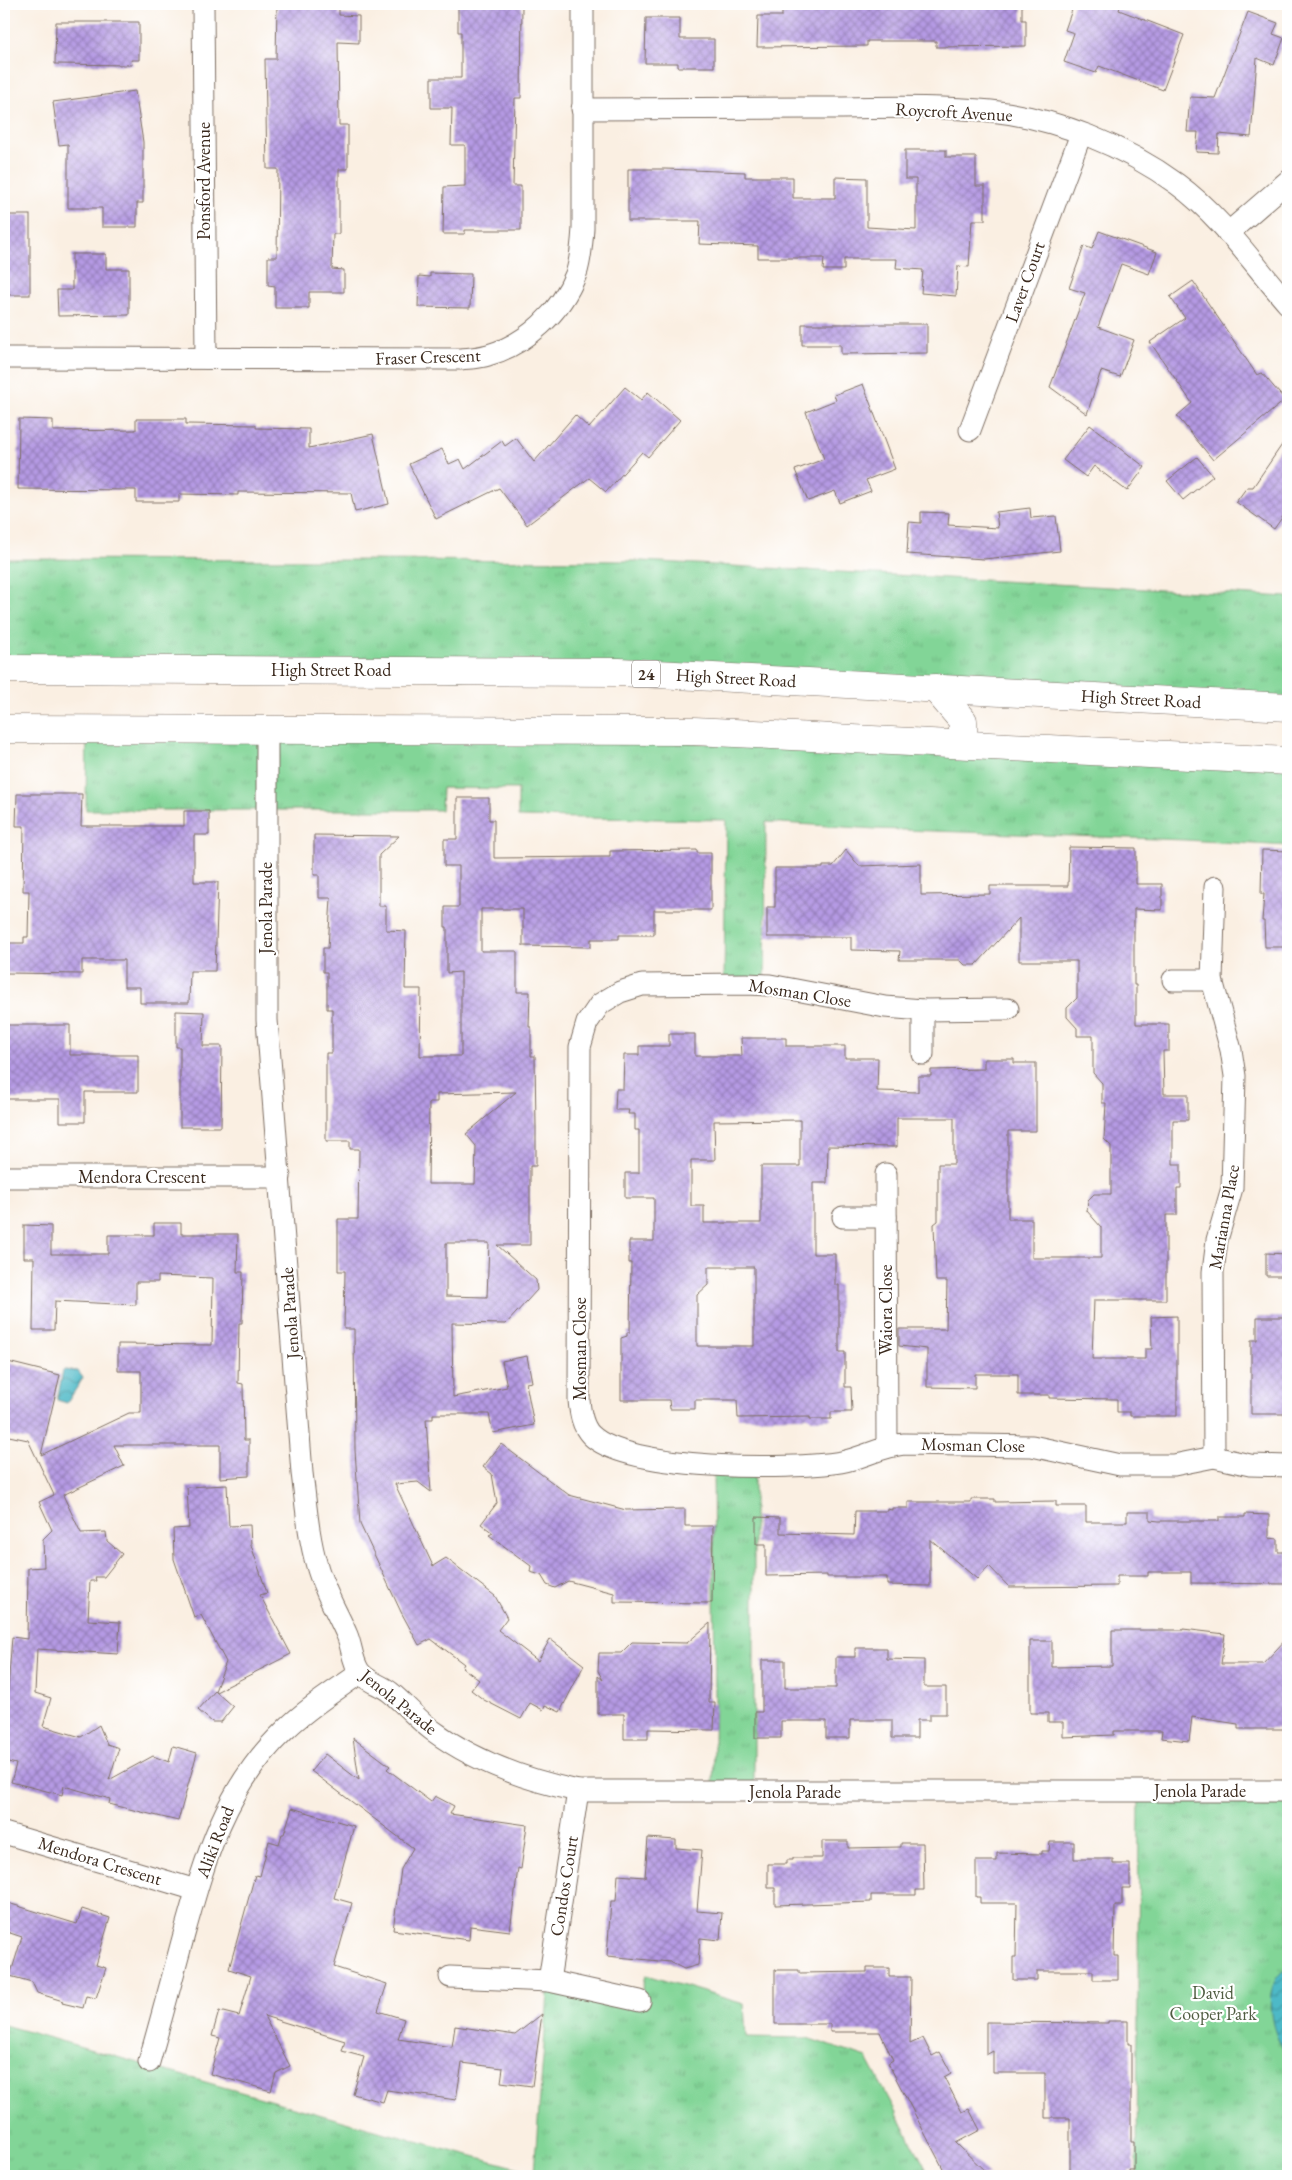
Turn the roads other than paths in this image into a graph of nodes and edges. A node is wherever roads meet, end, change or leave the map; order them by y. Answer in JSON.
{"nodes":[{"id":1,"x":203,"y":4,"type":"edge"},
{"id":2,"x":583,"y":4,"type":"edge"},
{"id":3,"x":582,"y":109,"type":"junction"},
{"id":4,"x":1081,"y":134,"type":"junction"},
{"id":5,"x":1288,"y":180,"type":"edge"},
{"id":6,"x":1228,"y":233,"type":"junction"},
{"id":7,"x":1288,"y":304,"type":"edge"},
{"id":8,"x":4,"y":358,"type":"edge"},
{"id":9,"x":206,"y":358,"type":"junction"},
{"id":10,"x":970,"y":430,"type":"dead end"},
{"id":11,"x":4,"y":669,"type":"edge"},
{"id":12,"x":935,"y":688,"type":"junction"},
{"id":13,"x":1288,"y":707,"type":"edge"},
{"id":14,"x":4,"y":729,"type":"edge"},
{"id":15,"x":267,"y":730,"type":"junction"},
{"id":16,"x":963,"y":743,"type":"junction"},
{"id":17,"x":1288,"y":761,"type":"edge"},
{"id":18,"x":1214,"y":887,"type":"dead end"},
{"id":19,"x":1173,"y":980,"type":"dead end"},
{"id":20,"x":1212,"y":980,"type":"junction"},
{"id":21,"x":1008,"y":1009,"type":"dead end"},
{"id":22,"x":922,"y":1010,"type":"junction"},
{"id":23,"x":923,"y":1054,"type":"dead end"},
{"id":24,"x":886,"y":1174,"type":"dead end"},
{"id":25,"x":4,"y":1176,"type":"edge"},
{"id":26,"x":280,"y":1177,"type":"junction"},
{"id":27,"x":843,"y":1217,"type":"dead end"},
{"id":28,"x":886,"y":1217,"type":"junction"},
{"id":29,"x":887,"y":1446,"type":"junction"},
{"id":30,"x":1214,"y":1457,"type":"junction"},
{"id":31,"x":1288,"y":1466,"type":"edge"},
{"id":32,"x":360,"y":1673,"type":"junction"},
{"id":33,"x":578,"y":1791,"type":"junction"},
{"id":34,"x":1288,"y":1792,"type":"edge"},
{"id":35,"x":4,"y":1832,"type":"edge"},
{"id":36,"x":196,"y":1890,"type":"junction"},
{"id":37,"x":450,"y":1977,"type":"dead end"},
{"id":38,"x":549,"y":1980,"type":"junction"},
{"id":39,"x":640,"y":2001,"type":"dead end"},
{"id":40,"x":149,"y":2062,"type":"dead end"}],
"edges":[{"from":1,"to":9,"type":"street","name":"Ponsford Avenue"},
{"from":2,"to":3,"type":"street","name":"Fraser Crescent"},
{"from":3,"to":4,"type":"street","name":"Roycroft Avenue"},
{"from":3,"to":9,"type":"street","name":"Fraser Crescent"},
{"from":4,"to":6,"type":"street","name":"Roycroft Avenue"},
{"from":4,"to":10,"type":"street","name":"Laver Court"},
{"from":5,"to":6,"type":"street"},
{"from":6,"to":7,"type":"street","name":"Roycroft Avenue"},
{"from":8,"to":9,"type":"street","name":"Fraser Crescent"},
{"from":11,"to":12,"type":"main road","name":"High Street Road","number":"24"},
{"from":12,"to":13,"type":"main road","name":"High Street Road","number":"24"},
{"from":12,"to":16,"type":"main road"},
{"from":14,"to":15,"type":"main road"},
{"from":15,"to":16,"type":"main road"},
{"from":15,"to":26,"type":"street","name":"Jenola Parade"},
{"from":16,"to":17,"type":"main road"},
{"from":18,"to":20,"type":"street","name":"Marianna Place"},
{"from":19,"to":20,"type":"street"},
{"from":20,"to":30,"type":"street","name":"Marianna Place"},
{"from":21,"to":22,"type":"street","name":"Mosman Close"},
{"from":22,"to":23,"type":"street"},
{"from":22,"to":29,"type":"street","name":"Mosman Close"},
{"from":24,"to":28,"type":"street","name":"Waiora Close"},
{"from":25,"to":26,"type":"street","name":"Mendora Crescent"},
{"from":26,"to":32,"type":"street","name":"Jenola Parade"},
{"from":27,"to":28,"type":"street"},
{"from":28,"to":29,"type":"street","name":"Waiora Close"},
{"from":29,"to":30,"type":"street","name":"Mosman Close"},
{"from":30,"to":31,"type":"street","name":"Mosman Close"},
{"from":32,"to":33,"type":"street","name":"Jenola Parade"},
{"from":32,"to":36,"type":"street","name":"Aliki Road"},
{"from":33,"to":34,"type":"street","name":"Jenola Parade"},
{"from":33,"to":38,"type":"street","name":"Condos Court"},
{"from":35,"to":36,"type":"street","name":"Mendora Crescent"},
{"from":36,"to":40,"type":"street","name":"Aliki Road"},
{"from":37,"to":38,"type":"street"},
{"from":38,"to":39,"type":"street"}]}
